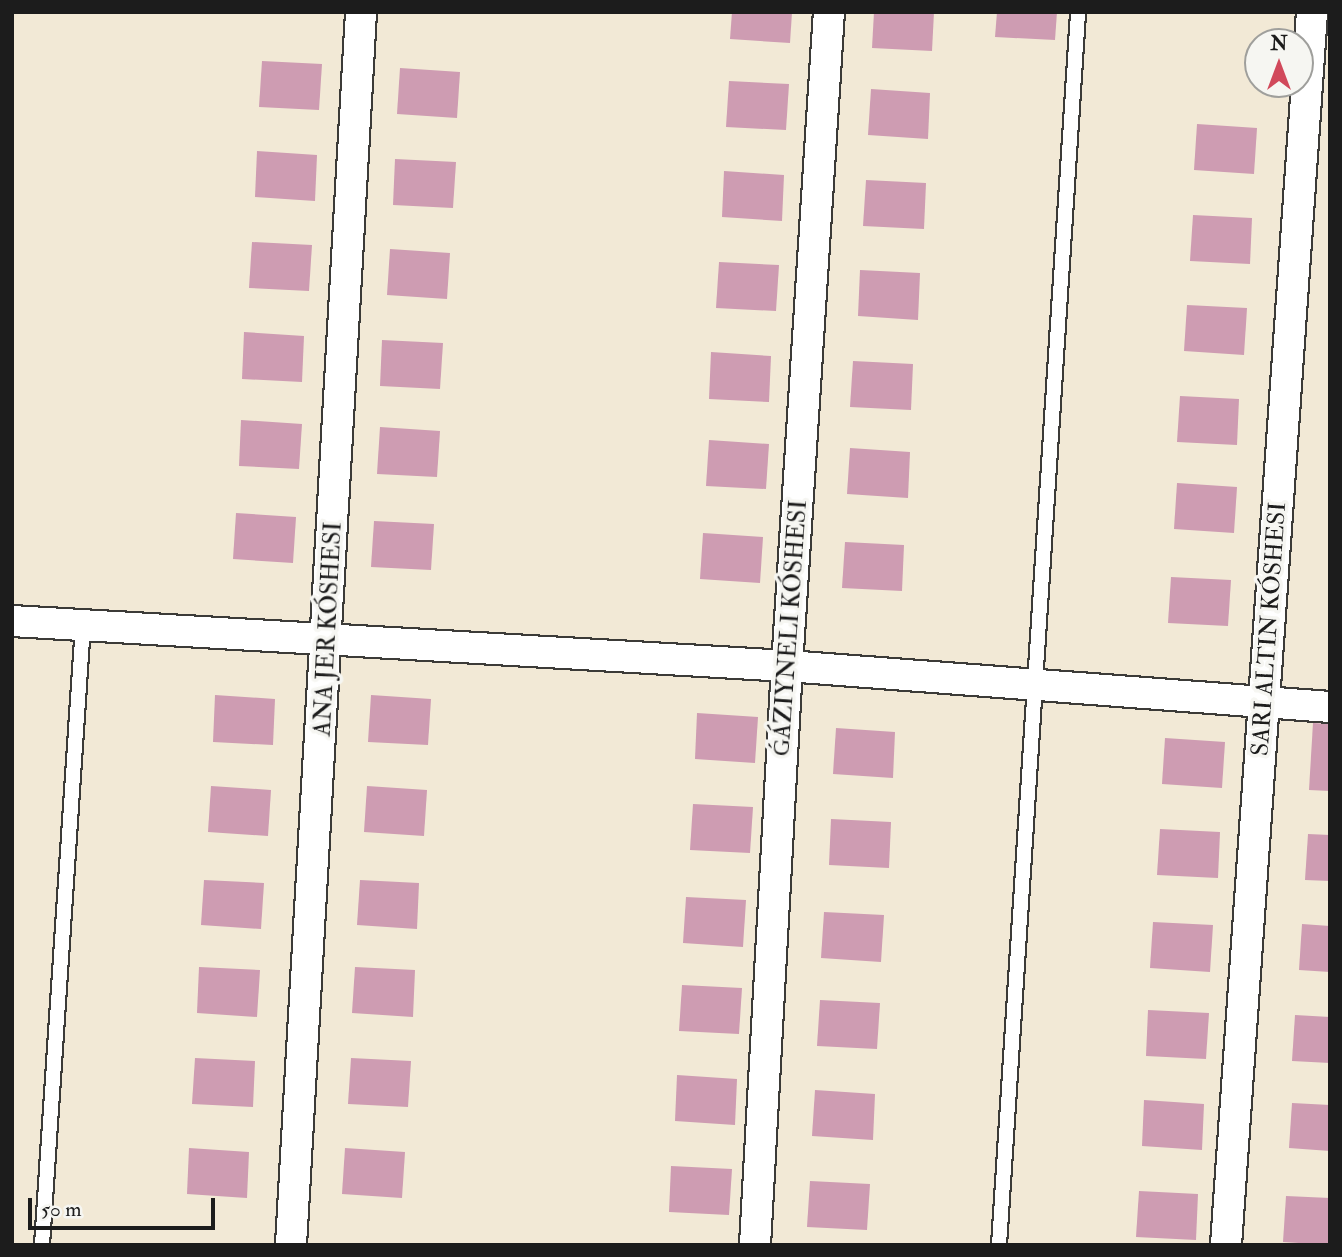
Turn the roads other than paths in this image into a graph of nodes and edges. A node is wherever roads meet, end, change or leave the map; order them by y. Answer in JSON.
{"nodes":[{"id":1,"x":361,"y":12,"type":"edge"},
{"id":2,"x":829,"y":12,"type":"edge"},
{"id":3,"x":1079,"y":12,"type":"edge"},
{"id":4,"x":1312,"y":12,"type":"edge"},
{"id":5,"x":12,"y":621,"type":"edge"},
{"id":6,"x":83,"y":625,"type":"junction"},
{"id":7,"x":328,"y":639,"type":"junction"},
{"id":8,"x":787,"y":666,"type":"junction"},
{"id":9,"x":1034,"y":685,"type":"junction"},
{"id":10,"x":1264,"y":702,"type":"junction"},
{"id":11,"x":1330,"y":707,"type":"edge"},
{"id":12,"x":42,"y":1245,"type":"edge"},
{"id":13,"x":291,"y":1245,"type":"edge"},
{"id":14,"x":755,"y":1245,"type":"edge"},
{"id":15,"x":999,"y":1245,"type":"edge"},
{"id":16,"x":1226,"y":1245,"type":"edge"}],
"edges":[{"from":1,"to":7,"type":"street","name":"ANA JER KÓSHESI"},
{"from":2,"to":8,"type":"street","name":"ǴÁZIYNELI KÓSHESI"},
{"from":3,"to":9,"type":"lane"},
{"from":4,"to":10,"type":"street"},
{"from":5,"to":6,"type":"street"},
{"from":6,"to":7,"type":"street"},
{"from":6,"to":12,"type":"lane"},
{"from":7,"to":8,"type":"street"},
{"from":7,"to":13,"type":"street","name":"ANA JER KÓSHESI"},
{"from":8,"to":9,"type":"street"},
{"from":8,"to":14,"type":"street","name":"ǴÁZIYNELI KÓSHESI"},
{"from":9,"to":10,"type":"street"},
{"from":9,"to":15,"type":"lane"},
{"from":10,"to":11,"type":"street"},
{"from":10,"to":16,"type":"street"}]}
